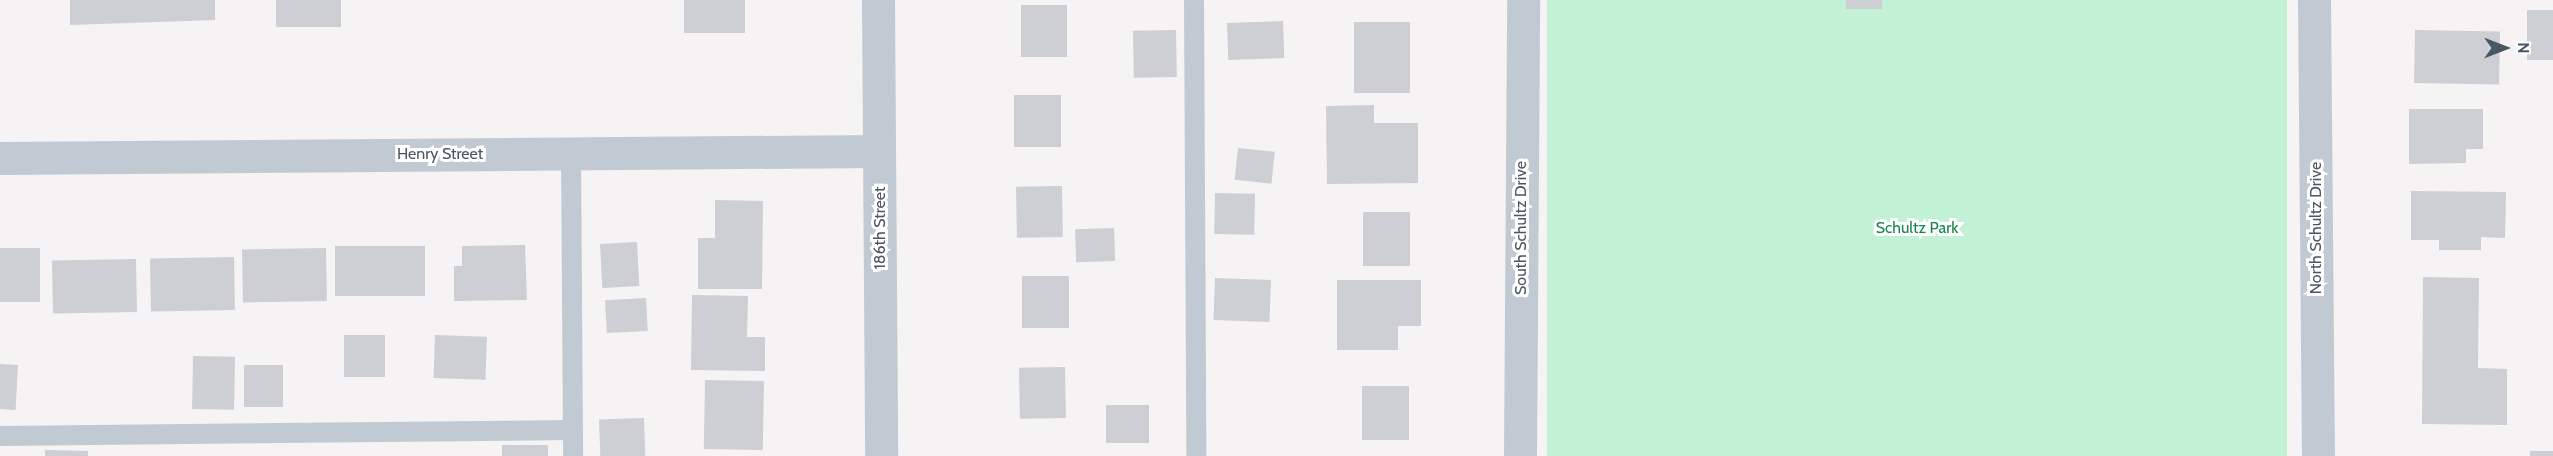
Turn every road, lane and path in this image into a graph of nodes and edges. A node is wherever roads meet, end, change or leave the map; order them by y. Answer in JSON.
{"nodes":[{"id":1,"x":878,"y":0,"type":"edge"},
{"id":2,"x":1194,"y":0,"type":"edge"},
{"id":3,"x":1523,"y":0,"type":"edge"},
{"id":4,"x":2314,"y":0,"type":"edge"},
{"id":5,"x":879,"y":151,"type":"junction"},
{"id":6,"x":571,"y":153,"type":"junction"},
{"id":7,"x":0,"y":158,"type":"edge"},
{"id":8,"x":573,"y":430,"type":"junction"},
{"id":9,"x":0,"y":436,"type":"edge"},
{"id":10,"x":573,"y":456,"type":"edge"},
{"id":11,"x":881,"y":456,"type":"edge"},
{"id":12,"x":1196,"y":456,"type":"edge"},
{"id":13,"x":1520,"y":456,"type":"edge"},
{"id":14,"x":2318,"y":456,"type":"edge"}],
"edges":[{"from":1,"to":5,"type":"street","name":"186th Street"},
{"from":2,"to":12,"type":"lane"},
{"from":3,"to":13,"type":"street","name":"South Schultz Drive"},
{"from":4,"to":14,"type":"street","name":"North Schultz Drive"},
{"from":5,"to":6,"type":"street","name":"Henry Street"},
{"from":5,"to":11,"type":"street","name":"186th Street"},
{"from":6,"to":7,"type":"street","name":"Henry Street"},
{"from":6,"to":8,"type":"lane"},
{"from":8,"to":9,"type":"lane"},
{"from":8,"to":10,"type":"lane"}]}
